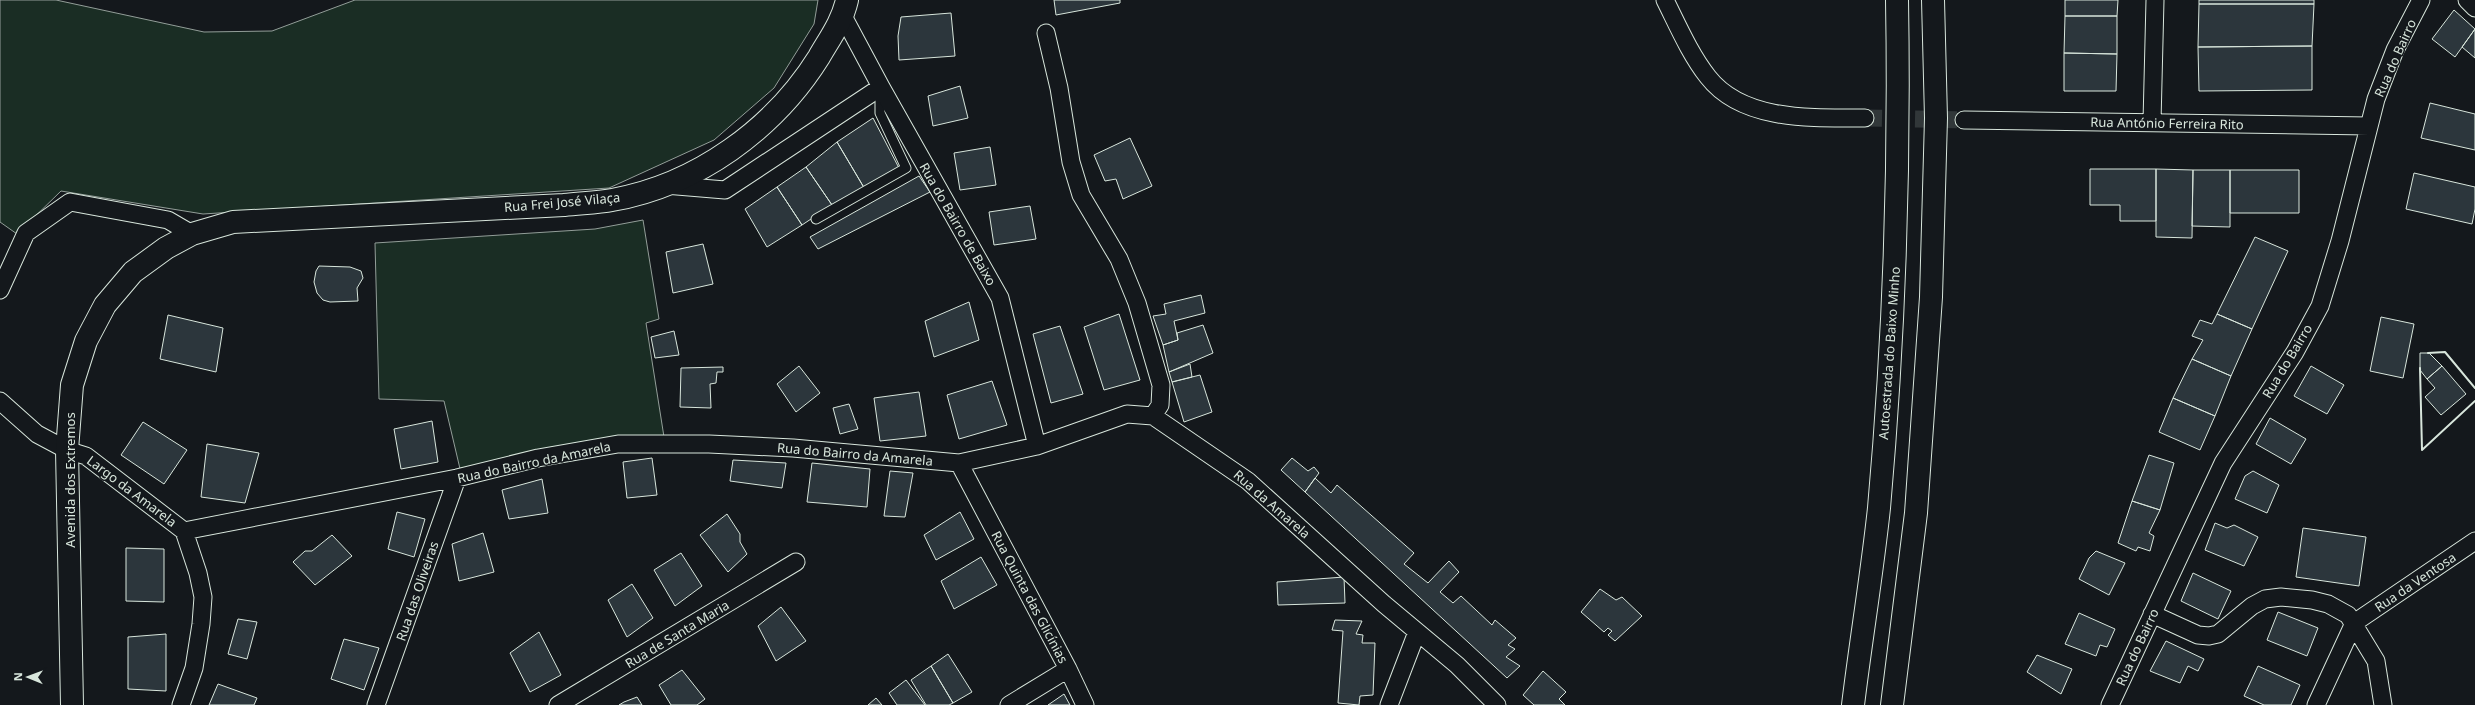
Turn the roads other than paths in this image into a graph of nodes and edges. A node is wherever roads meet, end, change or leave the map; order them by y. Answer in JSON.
{"nodes":[{"id":1,"x":1665,"y":0,"type":"edge"},
{"id":2,"x":1897,"y":0,"type":"edge"},
{"id":3,"x":1933,"y":0,"type":"edge"},
{"id":4,"x":2155,"y":0,"type":"edge"},
{"id":5,"x":2421,"y":0,"type":"edge"},
{"id":6,"x":2467,"y":0,"type":"edge"},
{"id":7,"x":845,"y":8,"type":"edge"},
{"id":8,"x":2475,"y":8,"type":"edge"},
{"id":9,"x":1046,"y":33,"type":"dead end"},
{"id":10,"x":880,"y":88,"type":"junction"},
{"id":11,"x":1865,"y":118,"type":"tunnel mouth"},
{"id":12,"x":1964,"y":120,"type":"tunnel mouth"},
{"id":13,"x":2152,"y":122,"type":"junction"},
{"id":14,"x":2369,"y":126,"type":"junction"},
{"id":15,"x":665,"y":185,"type":"junction"},
{"id":16,"x":816,"y":218,"type":"dead end"},
{"id":17,"x":192,"y":234,"type":"junction"},
{"id":18,"x":0,"y":290,"type":"edge"},
{"id":19,"x":0,"y":401,"type":"edge"},
{"id":20,"x":1152,"y":416,"type":"junction"},
{"id":21,"x":1036,"y":446,"type":"junction"},
{"id":22,"x":67,"y":450,"type":"junction"},
{"id":23,"x":959,"y":464,"type":"junction"},
{"id":24,"x":457,"y":478,"type":"junction"},
{"id":25,"x":184,"y":531,"type":"junction"},
{"id":26,"x":2475,"y":541,"type":"edge"},
{"id":27,"x":796,"y":562,"type":"dead end"},
{"id":28,"x":2152,"y":614,"type":"junction"},
{"id":29,"x":2354,"y":623,"type":"junction"},
{"id":30,"x":1417,"y":632,"type":"junction"},
{"id":31,"x":1068,"y":669,"type":"junction"},
{"id":32,"x":72,"y":705,"type":"edge"},
{"id":33,"x":181,"y":705,"type":"edge"},
{"id":34,"x":376,"y":705,"type":"edge"},
{"id":35,"x":558,"y":705,"type":"edge"},
{"id":36,"x":1009,"y":705,"type":"edge"},
{"id":37,"x":1085,"y":705,"type":"edge"},
{"id":38,"x":1389,"y":705,"type":"edge"},
{"id":39,"x":1497,"y":705,"type":"edge"},
{"id":40,"x":1853,"y":705,"type":"edge"},
{"id":41,"x":1892,"y":705,"type":"edge"},
{"id":42,"x":2110,"y":705,"type":"edge"},
{"id":43,"x":2316,"y":705,"type":"edge"},
{"id":44,"x":2383,"y":705,"type":"edge"}],
"edges":[{"from":1,"to":11,"type":"street"},
{"from":2,"to":40,"type":"main road","name":"Autoestrada do Baixo Minho"},
{"from":3,"to":41,"type":"main road"},
{"from":4,"to":13,"type":"street"},
{"from":5,"to":14,"type":"street","name":"Rua do Bairro"},
{"from":6,"to":8,"type":"street"},
{"from":7,"to":10,"type":"street","name":"Rua do Bairro de Baixo"},
{"from":7,"to":15,"type":"main road","name":"Rua Frei José Vilaça"},
{"from":9,"to":20,"type":"street"},
{"from":10,"to":15,"type":"street"},
{"from":10,"to":16,"type":"lane"},
{"from":10,"to":21,"type":"street","name":"Rua do Bairro de Baixo"},
{"from":12,"to":13,"type":"street","name":"Rua António Ferreira Rito"},
{"from":13,"to":14,"type":"street","name":"Rua António Ferreira Rito"},
{"from":14,"to":28,"type":"street","name":"Rua do Bairro"},
{"from":15,"to":17,"type":"main road","name":"Rua Frei José Vilaça"},
{"from":17,"to":18,"type":"street"},
{"from":17,"to":22,"type":"main road","name":"Avenida dos Extremos"},
{"from":19,"to":22,"type":"street","name":"Largo da Amarela"},
{"from":20,"to":21,"type":"street","name":"Rua da Amarela"},
{"from":20,"to":30,"type":"street","name":"Rua da Amarela"},
{"from":21,"to":23,"type":"street","name":"Rua da Amarela"},
{"from":22,"to":25,"type":"street","name":"Largo da Amarela"},
{"from":22,"to":32,"type":"main road","name":"Avenida dos Extremos"},
{"from":23,"to":24,"type":"street","name":"Rua do Bairro da Amarela"},
{"from":23,"to":31,"type":"street","name":"Rua Quinta das Glicínias"},
{"from":24,"to":25,"type":"street","name":"Rua do Bairro da Amarela"},
{"from":24,"to":34,"type":"street","name":"Rua das Oliveiras"},
{"from":25,"to":33,"type":"street","name":"Largo da Amarela"},
{"from":26,"to":29,"type":"street","name":"Rua da Ventosa"},
{"from":27,"to":35,"type":"street","name":"Rua de Santa Maria"},
{"from":28,"to":29,"type":"street"},
{"from":28,"to":42,"type":"street","name":"Rua do Bairro"},
{"from":29,"to":43,"type":"street"},
{"from":29,"to":44,"type":"street"},
{"from":30,"to":38,"type":"street"},
{"from":30,"to":39,"type":"street","name":"Rua da Amarela"},
{"from":31,"to":36,"type":"street","name":"Rua Quinta das Glicínias"},
{"from":31,"to":37,"type":"street"}]}
